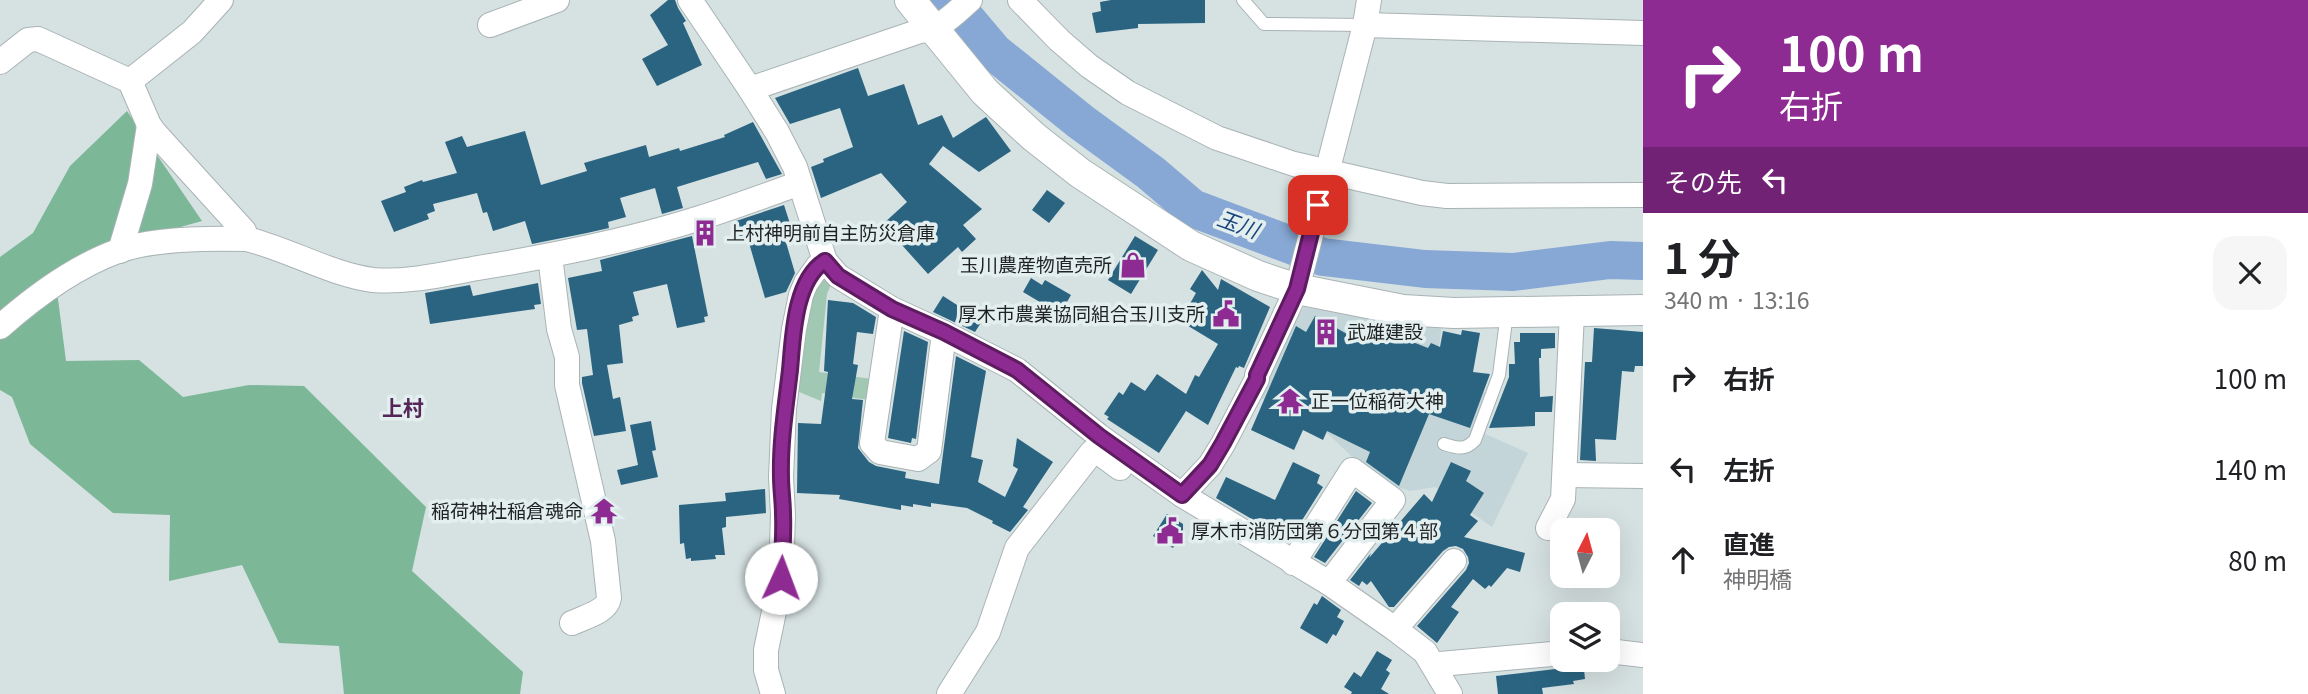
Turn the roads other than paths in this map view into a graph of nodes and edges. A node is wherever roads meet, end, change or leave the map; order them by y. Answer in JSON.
{"nodes":[{"id":1,"x":221,"y":0,"type":"edge"},
{"id":2,"x":557,"y":0,"type":"edge"},
{"id":3,"x":690,"y":0,"type":"edge"},
{"id":4,"x":910,"y":0,"type":"edge"},
{"id":5,"x":970,"y":0,"type":"edge"},
{"id":6,"x":1020,"y":0,"type":"edge"},
{"id":7,"x":1243,"y":0,"type":"edge"},
{"id":8,"x":1369,"y":0,"type":"edge"},
{"id":9,"x":490,"y":25,"type":"dead end"},
{"id":10,"x":1365,"y":25,"type":"junction"},
{"id":11,"x":939,"y":26,"type":"junction"},
{"id":12,"x":1643,"y":33,"type":"edge"},
{"id":13,"x":0,"y":62,"type":"edge"},
{"id":14,"x":130,"y":80,"type":"junction"},
{"id":15,"x":750,"y":89,"type":"junction"},
{"id":16,"x":149,"y":125,"type":"junction"},
{"id":17,"x":1326,"y":176,"type":"junction"},
{"id":18,"x":800,"y":183,"type":"junction"},
{"id":19,"x":1643,"y":195,"type":"edge"},
{"id":20,"x":247,"y":239,"type":"junction"},
{"id":21,"x":120,"y":251,"type":"junction"},
{"id":22,"x":550,"y":256,"type":"junction"},
{"id":23,"x":825,"y":261,"type":"junction"},
{"id":24,"x":1298,"y":283,"type":"junction"},
{"id":25,"x":892,"y":309,"type":"junction"},
{"id":26,"x":1643,"y":310,"type":"edge"},
{"id":27,"x":1507,"y":313,"type":"junction"},
{"id":28,"x":1572,"y":313,"type":"junction"},
{"id":29,"x":0,"y":327,"type":"edge"},
{"id":30,"x":944,"y":332,"type":"junction"},
{"id":31,"x":1444,"y":444,"type":"dead end"},
{"id":32,"x":1565,"y":475,"type":"junction"},
{"id":33,"x":1155,"y":476,"type":"junction"},
{"id":34,"x":1643,"y":476,"type":"edge"},
{"id":35,"x":1182,"y":495,"type":"junction"},
{"id":36,"x":1548,"y":528,"type":"dead end"},
{"id":37,"x":1454,"y":561,"type":"dead end"},
{"id":38,"x":1293,"y":563,"type":"junction"},
{"id":39,"x":1329,"y":583,"type":"junction"},
{"id":40,"x":572,"y":623,"type":"dead end"},
{"id":41,"x":1395,"y":629,"type":"junction"},
{"id":42,"x":1620,"y":652,"type":"edge"},
{"id":43,"x":1550,"y":654,"type":"edge"},
{"id":44,"x":1643,"y":655,"type":"edge"},
{"id":45,"x":1435,"y":667,"type":"junction"},
{"id":46,"x":773,"y":694,"type":"edge"},
{"id":47,"x":948,"y":694,"type":"edge"},
{"id":48,"x":1450,"y":694,"type":"edge"}],
"edges":[{"from":1,"to":14,"type":"street"},
{"from":2,"to":9,"type":"street"},
{"from":3,"to":15,"type":"street"},
{"from":4,"to":11,"type":"street"},
{"from":5,"to":11,"type":"street"},
{"from":6,"to":17,"type":"street"},
{"from":7,"to":10,"type":"lane"},
{"from":8,"to":10,"type":"street"},
{"from":10,"to":12,"type":"street"},
{"from":10,"to":17,"type":"street"},
{"from":11,"to":15,"type":"street"},
{"from":11,"to":24,"type":"street"},
{"from":13,"to":14,"type":"street"},
{"from":14,"to":16,"type":"street"},
{"from":15,"to":18,"type":"street"},
{"from":16,"to":20,"type":"street"},
{"from":16,"to":21,"type":"street"},
{"from":17,"to":19,"type":"street"},
{"from":17,"to":24,"type":"street"},
{"from":18,"to":22,"type":"street"},
{"from":18,"to":23,"type":"street"},
{"from":20,"to":21,"type":"street"},
{"from":20,"to":22,"type":"street"},
{"from":21,"to":29,"type":"street"},
{"from":22,"to":40,"type":"street"},
{"from":23,"to":25,"type":"street"},
{"from":23,"to":46,"type":"street"},
{"from":24,"to":27,"type":"street"},
{"from":24,"to":35,"type":"street"},
{"from":25,"to":30,"type":"street"},
{"from":25,"to":30,"type":"street"},
{"from":26,"to":28,"type":"street"},
{"from":27,"to":28,"type":"street"},
{"from":27,"to":31,"type":"lane"},
{"from":28,"to":32,"type":"street"},
{"from":30,"to":33,"type":"street"},
{"from":32,"to":34,"type":"street"},
{"from":32,"to":36,"type":"street"},
{"from":33,"to":35,"type":"street"},
{"from":33,"to":47,"type":"street"},
{"from":35,"to":38,"type":"street"},
{"from":37,"to":41,"type":"street"},
{"from":38,"to":39,"type":"street"},
{"from":38,"to":39,"type":"street"},
{"from":39,"to":41,"type":"street"},
{"from":41,"to":45,"type":"street"},
{"from":42,"to":44,"type":"street"},
{"from":43,"to":45,"type":"street"},
{"from":45,"to":48,"type":"street"}]}
